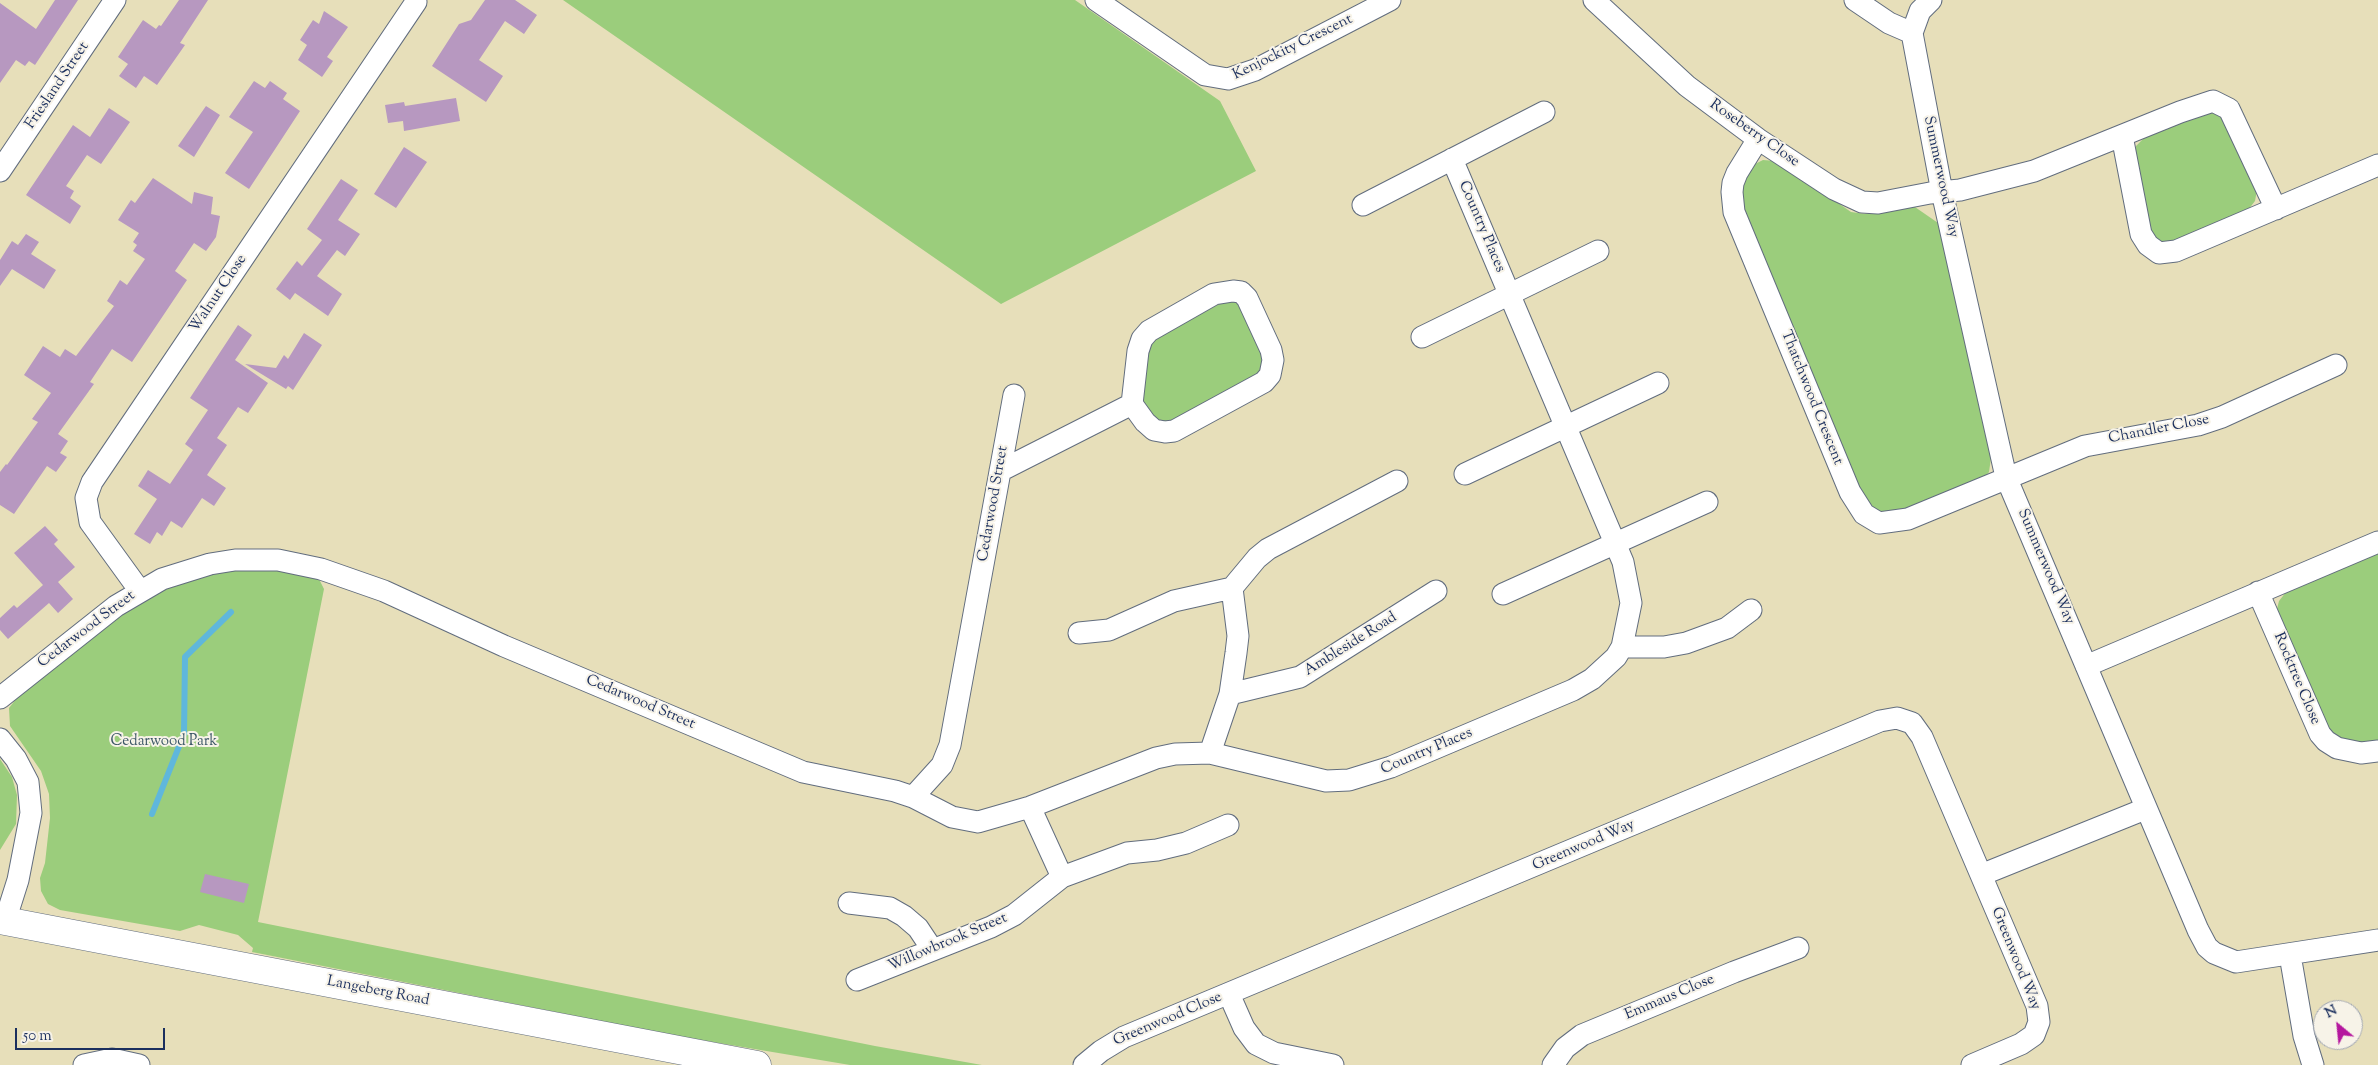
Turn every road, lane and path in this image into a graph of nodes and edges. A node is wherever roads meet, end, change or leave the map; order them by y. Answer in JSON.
{"nodes":[{"id":1,"x":115,"y":0,"type":"edge"},
{"id":2,"x":1096,"y":0,"type":"edge"},
{"id":3,"x":1390,"y":0,"type":"edge"},
{"id":4,"x":1594,"y":0,"type":"edge"},
{"id":5,"x":1855,"y":0,"type":"edge"},
{"id":6,"x":1931,"y":0,"type":"edge"},
{"id":7,"x":416,"y":2,"type":"dead end"},
{"id":8,"x":1912,"y":33,"type":"junction"},
{"id":9,"x":1544,"y":112,"type":"dead end"},
{"id":10,"x":2122,"y":136,"type":"junction"},
{"id":11,"x":1758,"y":139,"type":"junction"},
{"id":12,"x":1452,"y":159,"type":"junction"},
{"id":13,"x":2378,"y":165,"type":"edge"},
{"id":14,"x":0,"y":171,"type":"edge"},
{"id":15,"x":1942,"y":192,"type":"junction"},
{"id":16,"x":1363,"y":205,"type":"dead end"},
{"id":17,"x":2276,"y":209,"type":"junction"},
{"id":18,"x":1598,"y":250,"type":"dead end"},
{"id":19,"x":1509,"y":294,"type":"junction"},
{"id":20,"x":1422,"y":337,"type":"dead end"},
{"id":21,"x":2336,"y":365,"type":"dead end"},
{"id":22,"x":1658,"y":384,"type":"dead end"},
{"id":23,"x":1014,"y":396,"type":"dead end"},
{"id":24,"x":1132,"y":404,"type":"junction"},
{"id":25,"x":1565,"y":426,"type":"junction"},
{"id":26,"x":1000,"y":471,"type":"junction"},
{"id":27,"x":1465,"y":474,"type":"dead end"},
{"id":28,"x":2006,"y":476,"type":"junction"},
{"id":29,"x":1398,"y":481,"type":"dead end"},
{"id":30,"x":1707,"y":502,"type":"dead end"},
{"id":31,"x":2378,"y":542,"type":"edge"},
{"id":32,"x":1615,"y":543,"type":"junction"},
{"id":33,"x":1232,"y":588,"type":"junction"},
{"id":34,"x":140,"y":590,"type":"junction"},
{"id":35,"x":1436,"y":591,"type":"dead end"},
{"id":36,"x":2258,"y":592,"type":"junction"},
{"id":37,"x":1503,"y":594,"type":"dead end"},
{"id":38,"x":1751,"y":610,"type":"dead end"},
{"id":39,"x":1079,"y":633,"type":"dead end"},
{"id":40,"x":1622,"y":647,"type":"junction"},
{"id":41,"x":2086,"y":666,"type":"junction"},
{"id":42,"x":1230,"y":694,"type":"junction"},
{"id":43,"x":0,"y":698,"type":"edge"},
{"id":44,"x":0,"y":738,"type":"edge"},
{"id":45,"x":2378,"y":751,"type":"edge"},
{"id":46,"x":1210,"y":753,"type":"junction"},
{"id":47,"x":913,"y":797,"type":"junction"},
{"id":48,"x":1030,"y":807,"type":"junction"},
{"id":49,"x":2145,"y":809,"type":"junction"},
{"id":50,"x":1228,"y":825,"type":"dead end"},
{"id":51,"x":1982,"y":875,"type":"junction"},
{"id":52,"x":1062,"y":877,"type":"junction"},
{"id":53,"x":849,"y":903,"type":"dead end"},
{"id":54,"x":3,"y":920,"type":"edge"},
{"id":55,"x":2378,"y":940,"type":"edge"},
{"id":56,"x":1798,"y":948,"type":"dead end"},
{"id":57,"x":932,"y":949,"type":"junction"},
{"id":58,"x":2290,"y":955,"type":"junction"},
{"id":59,"x":857,"y":980,"type":"dead end"},
{"id":60,"x":1229,"y":994,"type":"junction"},
{"id":61,"x":84,"y":1065,"type":"edge"},
{"id":62,"x":139,"y":1065,"type":"edge"},
{"id":63,"x":756,"y":1065,"type":"edge"},
{"id":64,"x":1084,"y":1065,"type":"edge"},
{"id":65,"x":1333,"y":1065,"type":"edge"},
{"id":66,"x":1554,"y":1065,"type":"edge"},
{"id":67,"x":1972,"y":1065,"type":"edge"},
{"id":68,"x":2313,"y":1065,"type":"edge"}],
"edges":[{"from":1,"to":14,"type":"street","name":"Friesland Street"},
{"from":2,"to":3,"type":"street","name":"Kenjockity Crescent"},
{"from":4,"to":11,"type":"street","name":"Roseberry Close"},
{"from":5,"to":8,"type":"street"},
{"from":6,"to":8,"type":"street"},
{"from":7,"to":34,"type":"street","name":"Walnut Close"},
{"from":8,"to":15,"type":"street","name":"Summerwood Way"},
{"from":9,"to":12,"type":"street"},
{"from":10,"to":15,"type":"street","name":"Roseberry Close"},
{"from":10,"to":17,"type":"street","name":"Roseberry Close"},
{"from":10,"to":17,"type":"street"},
{"from":11,"to":15,"type":"street","name":"Roseberry Close"},
{"from":11,"to":28,"type":"street","name":"Thatchwood Crescent"},
{"from":12,"to":16,"type":"street"},
{"from":12,"to":19,"type":"street","name":"Country Places"},
{"from":13,"to":17,"type":"street"},
{"from":15,"to":28,"type":"street","name":"Summerwood Way"},
{"from":18,"to":19,"type":"street"},
{"from":19,"to":20,"type":"street"},
{"from":19,"to":25,"type":"street","name":"Country Places"},
{"from":21,"to":28,"type":"street","name":"Chandler Close"},
{"from":22,"to":25,"type":"street"},
{"from":23,"to":26,"type":"street","name":"Cedarwood Street"},
{"from":24,"to":24,"type":"street"},
{"from":24,"to":26,"type":"street"},
{"from":25,"to":27,"type":"street"},
{"from":25,"to":32,"type":"street","name":"Country Places"},
{"from":26,"to":47,"type":"street","name":"Cedarwood Street"},
{"from":28,"to":41,"type":"street","name":"Summerwood Way"},
{"from":29,"to":33,"type":"street"},
{"from":30,"to":32,"type":"street"},
{"from":31,"to":36,"type":"street"},
{"from":32,"to":37,"type":"street"},
{"from":32,"to":40,"type":"street","name":"Country Places"},
{"from":33,"to":39,"type":"street"},
{"from":33,"to":42,"type":"street"},
{"from":34,"to":43,"type":"street","name":"Cedarwood Street"},
{"from":34,"to":47,"type":"street","name":"Cedarwood Street"},
{"from":35,"to":42,"type":"street","name":"Ambleside Road"},
{"from":36,"to":41,"type":"street"},
{"from":36,"to":45,"type":"street","name":"Rocktree Close"},
{"from":38,"to":40,"type":"street"},
{"from":40,"to":46,"type":"street","name":"Country Places"},
{"from":41,"to":49,"type":"street","name":"Summerwood Way"},
{"from":42,"to":46,"type":"street"},
{"from":44,"to":54,"type":"street"},
{"from":46,"to":48,"type":"street","name":"Country Places"},
{"from":47,"to":48,"type":"street","name":"Country Places"},
{"from":48,"to":52,"type":"street"},
{"from":49,"to":51,"type":"street"},
{"from":49,"to":58,"type":"street","name":"Summerwood Way"},
{"from":50,"to":52,"type":"street","name":"Willowbrook Street"},
{"from":51,"to":60,"type":"street","name":"Greenwood Way"},
{"from":51,"to":67,"type":"street","name":"Greenwood Way"},
{"from":52,"to":57,"type":"street","name":"Willowbrook Street"},
{"from":53,"to":57,"type":"street"},
{"from":54,"to":63,"type":"main road","name":"Langeberg Road"},
{"from":55,"to":58,"type":"street","name":"Summerwood Way"},
{"from":56,"to":66,"type":"street","name":"Emmaus Close"},
{"from":57,"to":59,"type":"street","name":"Willowbrook Street"},
{"from":58,"to":68,"type":"street"},
{"from":60,"to":64,"type":"street","name":"Greenwood Close"},
{"from":60,"to":65,"type":"street"},
{"from":61,"to":62,"type":"street"}]}
